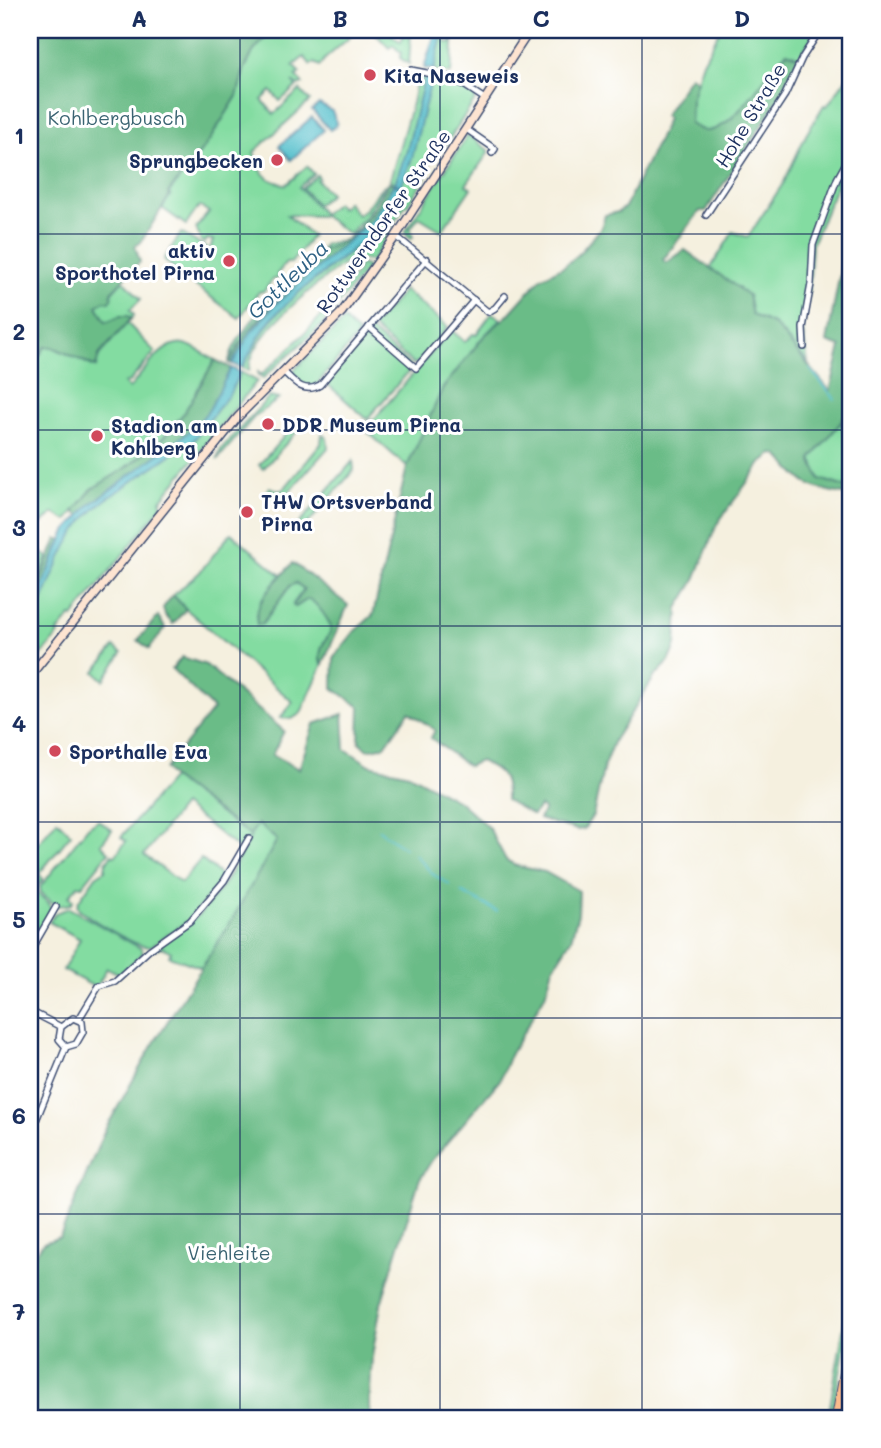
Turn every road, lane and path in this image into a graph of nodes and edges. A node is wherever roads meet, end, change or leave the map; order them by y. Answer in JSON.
{"nodes":[{"id":1,"x":530,"y":30,"type":"edge"},
{"id":2,"x":820,"y":30,"type":"edge"},
{"id":3,"x":411,"y":70,"type":"dead end"},
{"id":4,"x":485,"y":99,"type":"junction"},
{"id":5,"x":466,"y":129,"type":"junction"},
{"id":6,"x":492,"y":153,"type":"dead end"},
{"id":7,"x":851,"y":154,"type":"edge"},
{"id":8,"x":706,"y":215,"type":"dead end"},
{"id":9,"x":396,"y":236,"type":"junction"},
{"id":10,"x":427,"y":259,"type":"junction"},
{"id":11,"x":505,"y":296,"type":"dead end"},
{"id":12,"x":474,"y":300,"type":"junction"},
{"id":13,"x":369,"y":327,"type":"junction"},
{"id":14,"x":804,"y":347,"type":"dead end"},
{"id":15,"x":284,"y":372,"type":"junction"},
{"id":16,"x":30,"y":676,"type":"edge"},
{"id":17,"x":249,"y":838,"type":"dead end"},
{"id":18,"x":55,"y":907,"type":"dead end"},
{"id":19,"x":30,"y":952,"type":"edge"},
{"id":20,"x":30,"y":1011,"type":"edge"},
{"id":21,"x":79,"y":1019,"type":"junction"},
{"id":22,"x":61,"y":1027,"type":"junction"},
{"id":23,"x":66,"y":1047,"type":"junction"},
{"id":24,"x":30,"y":1135,"type":"edge"},
{"id":25,"x":851,"y":1335,"type":"edge"},
{"id":26,"x":836,"y":1418,"type":"edge"}],
"edges":[{"from":1,"to":4,"type":"main road","name":"Rottwerndorfer Straße"},
{"from":2,"to":8,"type":"street","name":"Hohe Straße"},
{"from":3,"to":4,"type":"street"},
{"from":4,"to":5,"type":"main road","name":"Rottwerndorfer Straße"},
{"from":5,"to":6,"type":"street"},
{"from":5,"to":9,"type":"main road","name":"Rottwerndorfer Straße"},
{"from":7,"to":14,"type":"street"},
{"from":9,"to":10,"type":"street"},
{"from":9,"to":15,"type":"main road","name":"Rottwerndorfer Straße"},
{"from":10,"to":12,"type":"street"},
{"from":10,"to":13,"type":"street"},
{"from":11,"to":12,"type":"street"},
{"from":12,"to":13,"type":"street"},
{"from":13,"to":15,"type":"street"},
{"from":15,"to":16,"type":"main road","name":"Rottwerndorfer Straße"},
{"from":17,"to":21,"type":"street"},
{"from":18,"to":19,"type":"street"},
{"from":20,"to":22,"type":"street"},
{"from":21,"to":22,"type":"street"},
{"from":21,"to":23,"type":"street"},
{"from":22,"to":23,"type":"street"},
{"from":23,"to":24,"type":"street"},
{"from":25,"to":26,"type":"main road"}]}
